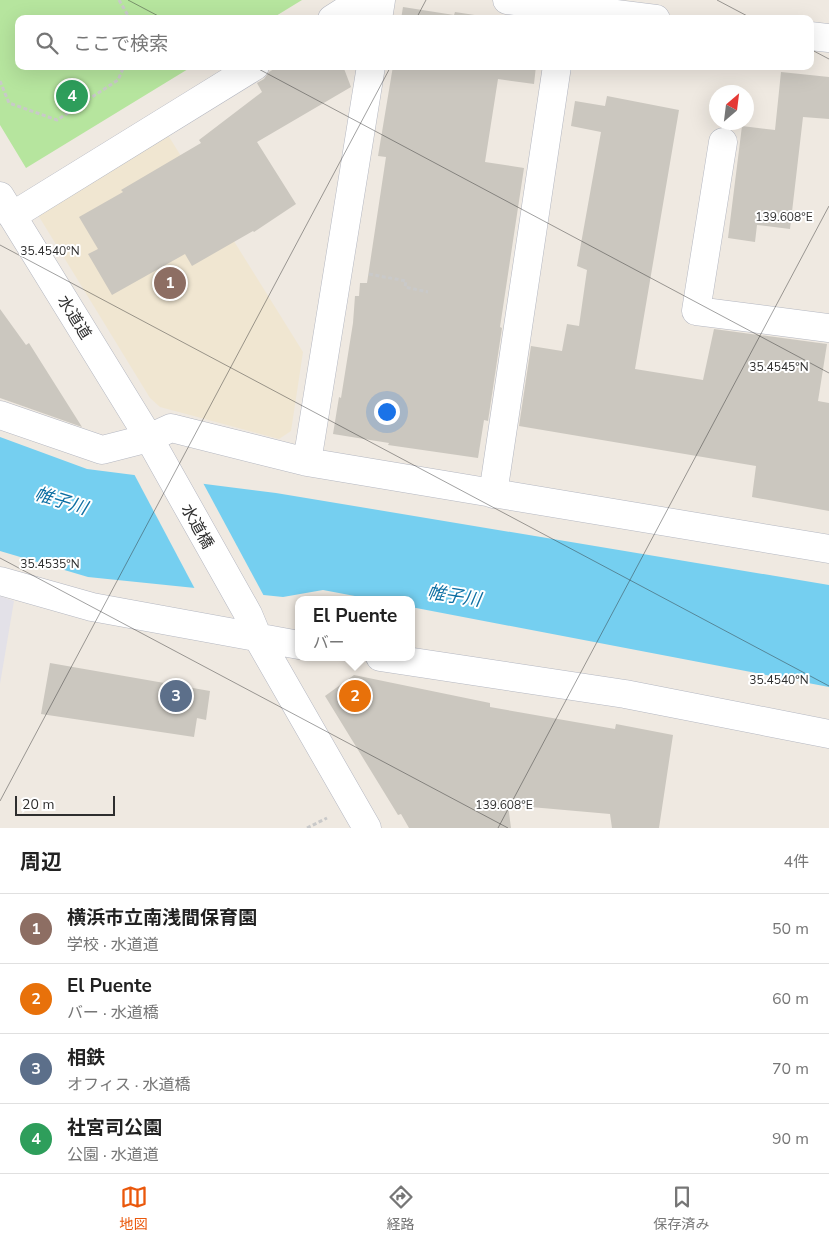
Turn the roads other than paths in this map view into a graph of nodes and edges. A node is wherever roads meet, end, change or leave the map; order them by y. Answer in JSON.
{"nodes":[{"id":1,"x":362,"y":0,"type":"edge"},
{"id":2,"x":381,"y":0,"type":"edge"},
{"id":3,"x":507,"y":0,"type":"edge"},
{"id":4,"x":646,"y":12,"type":"edge"},
{"id":5,"x":564,"y":13,"type":"edge"},
{"id":6,"x":338,"y":15,"type":"edge"},
{"id":7,"x":379,"y":15,"type":"edge"},
{"id":8,"x":814,"y":36,"type":"edge"},
{"id":9,"x":829,"y":38,"type":"edge"},
{"id":10,"x":248,"y":70,"type":"edge"},
{"id":11,"x":370,"y":70,"type":"edge"},
{"id":12,"x":556,"y":70,"type":"edge"},
{"id":13,"x":723,"y":142,"type":"dead end"},
{"id":14,"x":6,"y":206,"type":"edge"},
{"id":15,"x":829,"y":328,"type":"edge"},
{"id":16,"x":0,"y":415,"type":"edge"},
{"id":17,"x":149,"y":438,"type":"junction"},
{"id":18,"x":306,"y":462,"type":"junction"},
{"id":19,"x":493,"y":494,"type":"junction"},
{"id":20,"x":829,"y":549,"type":"edge"},
{"id":21,"x":0,"y":581,"type":"edge"},
{"id":22,"x":253,"y":626,"type":"junction"},
{"id":23,"x":295,"y":642,"type":"edge"},
{"id":24,"x":406,"y":661,"type":"edge"},
{"id":25,"x":829,"y":734,"type":"edge"},
{"id":26,"x":367,"y":828,"type":"edge"}],
"edges":[{"from":1,"to":6,"type":"street"},
{"from":2,"to":7,"type":"street"},
{"from":3,"to":5,"type":"street"},
{"from":4,"to":5,"type":"street"},
{"from":8,"to":9,"type":"street"},
{"from":10,"to":14,"type":"street"},
{"from":11,"to":18,"type":"street"},
{"from":12,"to":19,"type":"street"},
{"from":13,"to":15,"type":"street"},
{"from":14,"to":17,"type":"street","name":"水道道"},
{"from":16,"to":17,"type":"street"},
{"from":17,"to":18,"type":"street"},
{"from":17,"to":22,"type":"street","name":"水道橋"},
{"from":18,"to":19,"type":"street"},
{"from":19,"to":20,"type":"street"},
{"from":21,"to":22,"type":"street"},
{"from":22,"to":23,"type":"street"},
{"from":22,"to":26,"type":"street","name":"水道橋"},
{"from":24,"to":25,"type":"street"}]}
